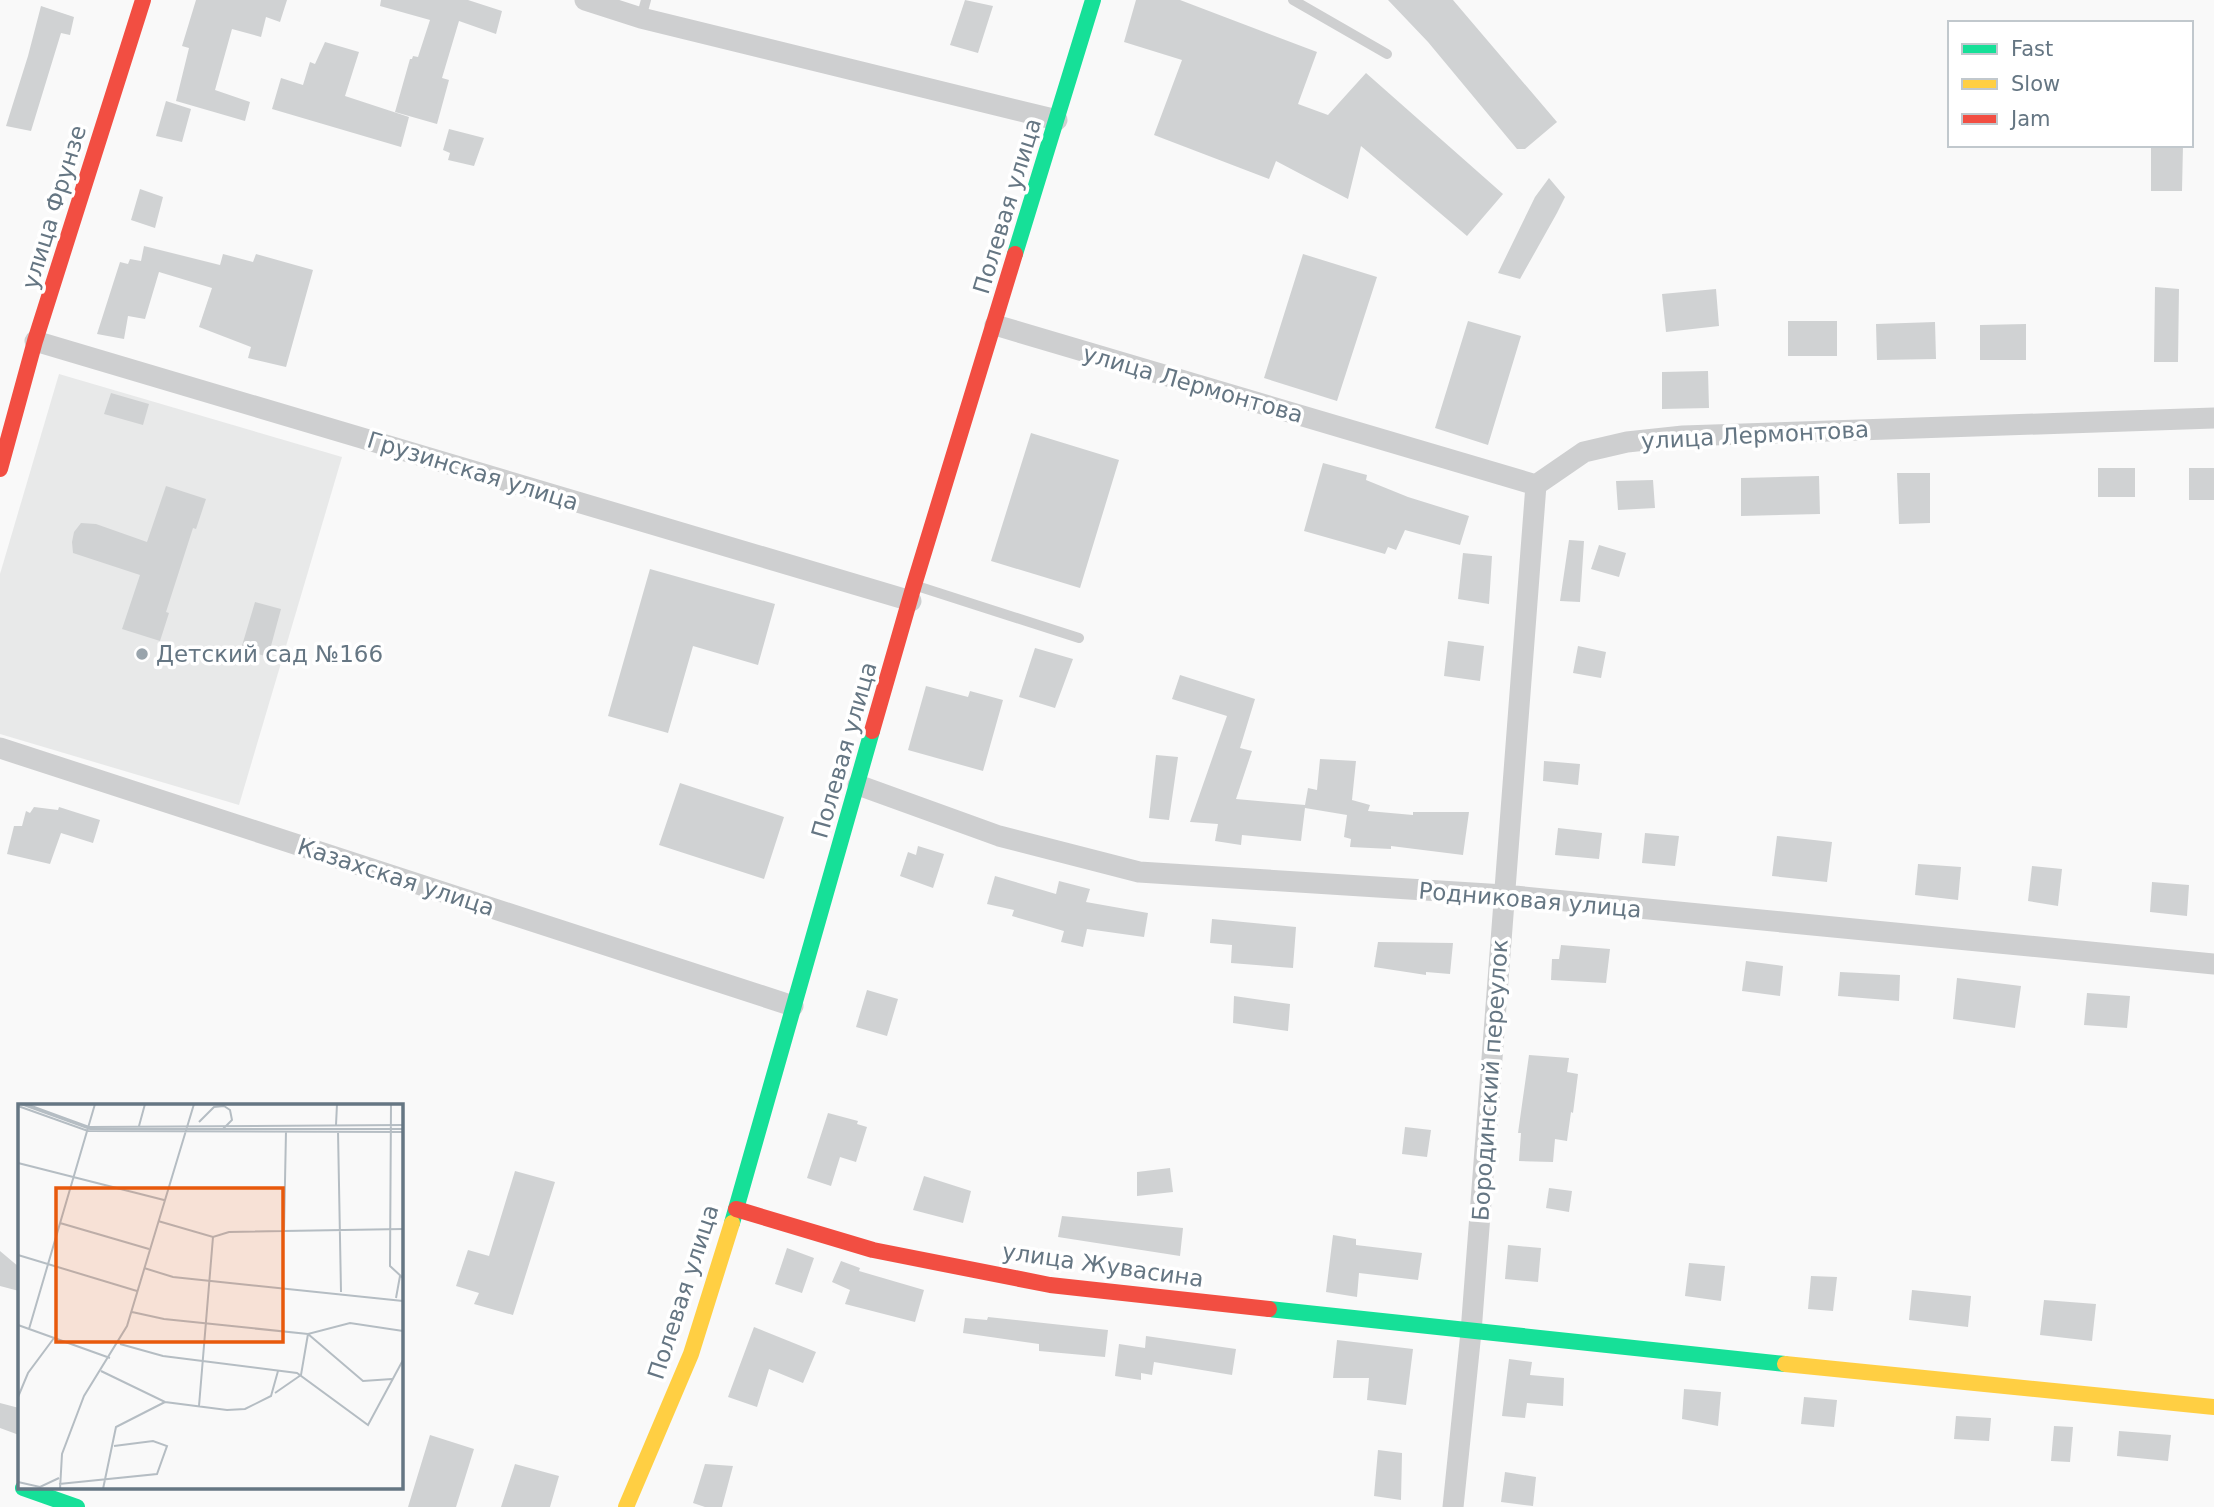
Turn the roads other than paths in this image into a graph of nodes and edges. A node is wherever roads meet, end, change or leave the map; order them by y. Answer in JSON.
{"nodes":[{"id":1,"x":143,"y":0,"type":"edge"},
{"id":2,"x":585,"y":0,"type":"edge"},
{"id":3,"x":1093,"y":0,"type":"edge"},
{"id":4,"x":1293,"y":0,"type":"edge"},
{"id":5,"x":643,"y":9,"type":"edge"},
{"id":6,"x":1387,"y":54,"type":"dead end"},
{"id":7,"x":1056,"y":120,"type":"junction"},
{"id":8,"x":995,"y":325,"type":"junction"},
{"id":9,"x":35,"y":341,"type":"junction"},
{"id":10,"x":2214,"y":418,"type":"edge"},
{"id":11,"x":0,"y":469,"type":"edge"},
{"id":12,"x":1536,"y":485,"type":"junction"},
{"id":13,"x":912,"y":593,"type":"junction"},
{"id":14,"x":1079,"y":638,"type":"dead end"},
{"id":15,"x":0,"y":748,"type":"edge"},
{"id":16,"x":858,"y":785,"type":"junction"},
{"id":17,"x":1504,"y":895,"type":"junction"},
{"id":18,"x":2214,"y":964,"type":"edge"},
{"id":19,"x":793,"y":1006,"type":"junction"},
{"id":20,"x":736,"y":1209,"type":"junction"},
{"id":21,"x":1471,"y":1332,"type":"junction"},
{"id":22,"x":2214,"y":1407,"type":"edge"},
{"id":23,"x":28,"y":1490,"type":"edge"},
{"id":24,"x":77,"y":1507,"type":"edge"},
{"id":25,"x":626,"y":1507,"type":"edge"},
{"id":26,"x":1453,"y":1507,"type":"edge"}],
"edges":[{"from":1,"to":9,"type":"street","name":"улица Фрунзе"},
{"from":2,"to":5,"type":"street"},
{"from":3,"to":7,"type":"street","name":"Полевая улица"},
{"from":4,"to":6,"type":"lane"},
{"from":5,"to":7,"type":"street"},
{"from":7,"to":8,"type":"street","name":"Полевая улица"},
{"from":8,"to":12,"type":"street","name":"улица Лермонтова"},
{"from":8,"to":13,"type":"street","name":"Полевая улица"},
{"from":9,"to":11,"type":"street","name":"улица Фрунзе"},
{"from":9,"to":13,"type":"street","name":"Грузинская улица"},
{"from":10,"to":12,"type":"street","name":"улица Лермонтова"},
{"from":12,"to":17,"type":"street","name":"Бородинский переулок"},
{"from":13,"to":14,"type":"lane"},
{"from":13,"to":16,"type":"street","name":"Полевая улица"},
{"from":15,"to":19,"type":"street","name":"Казахская улица"},
{"from":16,"to":17,"type":"street","name":"Родниковая улица"},
{"from":16,"to":19,"type":"street","name":"Полевая улица"},
{"from":17,"to":18,"type":"street","name":"Родниковая улица"},
{"from":17,"to":21,"type":"street","name":"Бородинский переулок"},
{"from":19,"to":20,"type":"street","name":"Полевая улица"},
{"from":20,"to":21,"type":"street","name":"улица Жувасина"},
{"from":20,"to":25,"type":"street","name":"Полевая улица"},
{"from":21,"to":22,"type":"street","name":"улица Жувасина"},
{"from":21,"to":26,"type":"street","name":"Бородинский переулок"},
{"from":23,"to":24,"type":"street"}]}
